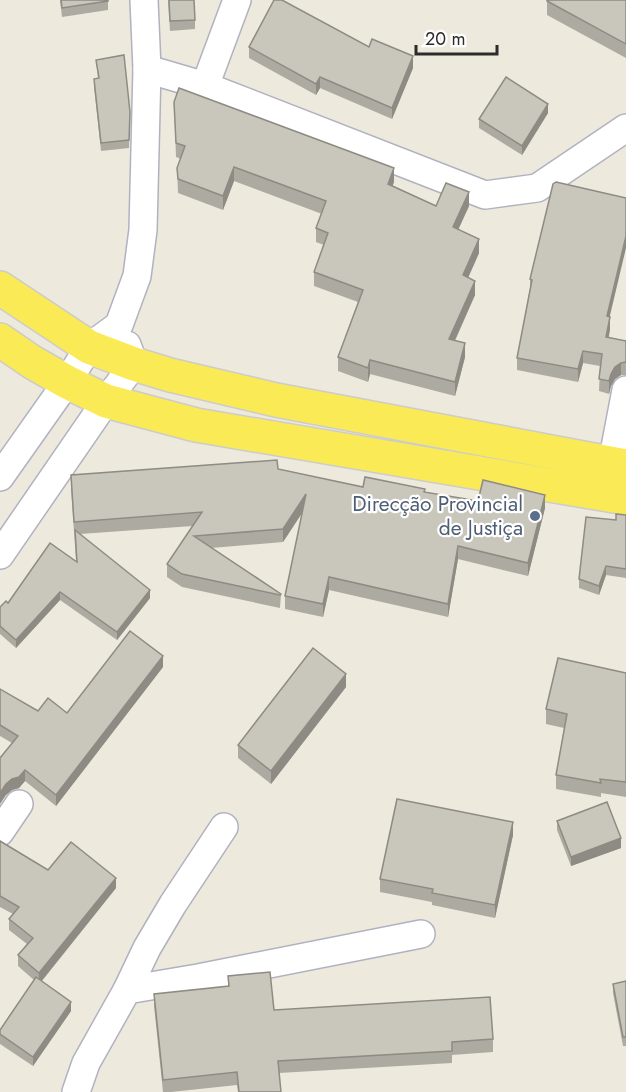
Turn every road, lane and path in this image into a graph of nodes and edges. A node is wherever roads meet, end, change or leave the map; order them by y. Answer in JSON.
{"nodes":[{"id":1,"x":144,"y":0,"type":"edge"},
{"id":2,"x":237,"y":0,"type":"edge"},
{"id":3,"x":147,"y":69,"type":"junction"},
{"id":4,"x":205,"y":86,"type":"junction"},
{"id":5,"x":626,"y":128,"type":"edge"},
{"id":6,"x":0,"y":288,"type":"edge"},
{"id":7,"x":119,"y":325,"type":"junction"},
{"id":8,"x":0,"y":340,"type":"edge"},
{"id":9,"x":89,"y":347,"type":"junction"},
{"id":10,"x":134,"y":364,"type":"junction"},
{"id":11,"x":67,"y":382,"type":"junction"},
{"id":12,"x":626,"y":390,"type":"edge"},
{"id":13,"x":106,"y":401,"type":"junction"},
{"id":14,"x":619,"y":464,"type":"edge"},
{"id":15,"x":0,"y":477,"type":"edge"},
{"id":16,"x":626,"y":498,"type":"edge"},
{"id":17,"x":0,"y":555,"type":"edge"},
{"id":18,"x":19,"y":804,"type":"dead end"},
{"id":19,"x":224,"y":828,"type":"dead end"},
{"id":20,"x":0,"y":832,"type":"edge"},
{"id":21,"x":422,"y":934,"type":"dead end"},
{"id":22,"x":127,"y":990,"type":"junction"},
{"id":23,"x":76,"y":1092,"type":"edge"}],
"edges":[{"from":1,"to":3,"type":"street"},
{"from":2,"to":4,"type":"street"},
{"from":3,"to":4,"type":"street"},
{"from":3,"to":7,"type":"street"},
{"from":4,"to":5,"type":"street"},
{"from":6,"to":9,"type":"main road"},
{"from":7,"to":9,"type":"street"},
{"from":7,"to":10,"type":"street"},
{"from":8,"to":11,"type":"main road"},
{"from":9,"to":10,"type":"main road"},
{"from":9,"to":11,"type":"street"},
{"from":10,"to":13,"type":"street"},
{"from":10,"to":14,"type":"main road"},
{"from":11,"to":13,"type":"main road"},
{"from":11,"to":15,"type":"street"},
{"from":12,"to":14,"type":"street"},
{"from":13,"to":16,"type":"main road"},
{"from":13,"to":17,"type":"street"},
{"from":18,"to":20,"type":"street"},
{"from":19,"to":22,"type":"street"},
{"from":21,"to":22,"type":"street"},
{"from":22,"to":23,"type":"street"}]}
